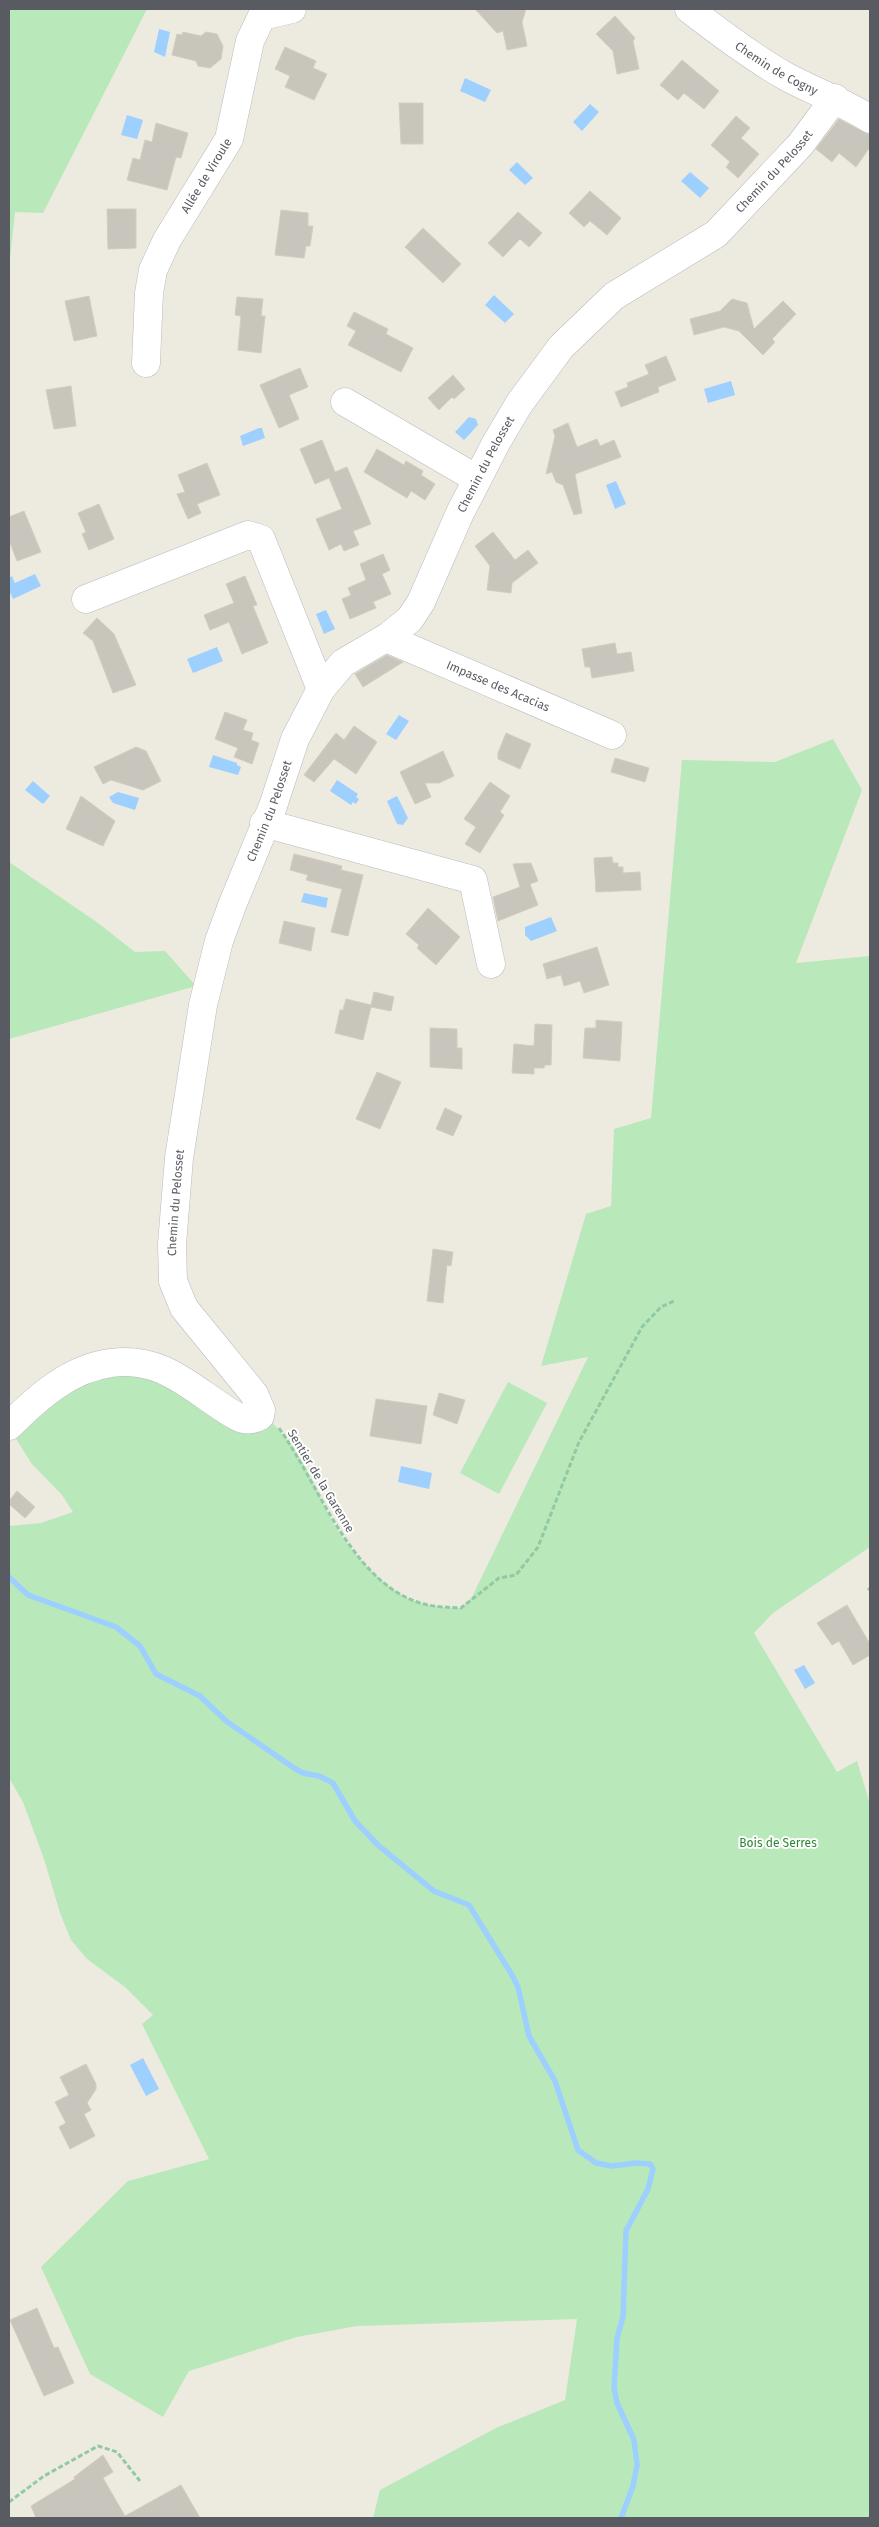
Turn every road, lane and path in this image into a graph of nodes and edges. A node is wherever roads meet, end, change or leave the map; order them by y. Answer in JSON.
{"nodes":[{"id":1,"x":292,"y":9,"type":"edge"},
{"id":2,"x":689,"y":9,"type":"edge"},
{"id":3,"x":835,"y":98,"type":"junction"},
{"id":4,"x":870,"y":119,"type":"edge"},
{"id":5,"x":146,"y":363,"type":"dead end"},
{"id":6,"x":345,"y":402,"type":"dead end"},
{"id":7,"x":477,"y":479,"type":"junction"},
{"id":8,"x":86,"y":599,"type":"dead end"},
{"id":9,"x":386,"y":638,"type":"junction"},
{"id":10,"x":321,"y":689,"type":"junction"},
{"id":11,"x":612,"y":735,"type":"dead end"},
{"id":12,"x":264,"y":823,"type":"junction"},
{"id":13,"x":491,"y":964,"type":"dead end"},
{"id":14,"x":674,"y":1301,"type":"dead end"},
{"id":15,"x":260,"y":1414,"type":"junction"},
{"id":16,"x":9,"y":1426,"type":"edge"},
{"id":17,"x":140,"y":2481,"type":"dead end"},
{"id":18,"x":9,"y":2502,"type":"edge"}],
"edges":[{"from":1,"to":5,"type":"street","name":"Allée de Viroule"},
{"from":2,"to":3,"type":"street","name":"Chemin de Cogny"},
{"from":3,"to":4,"type":"street","name":"Chemin de Cogny"},
{"from":3,"to":7,"type":"street","name":"Chemin du Pelosset"},
{"from":6,"to":7,"type":"street"},
{"from":7,"to":9,"type":"street","name":"Chemin du Pelosset"},
{"from":8,"to":10,"type":"street"},
{"from":9,"to":10,"type":"street","name":"Chemin du Pelosset"},
{"from":9,"to":11,"type":"street","name":"Impasse des Acacias"},
{"from":10,"to":12,"type":"street","name":"Chemin du Pelosset"},
{"from":12,"to":13,"type":"street"},
{"from":12,"to":15,"type":"street","name":"Chemin du Pelosset"},
{"from":14,"to":15,"type":"path","name":"Sentier de la Garenne"},
{"from":15,"to":16,"type":"street"},
{"from":17,"to":18,"type":"path"}]}
